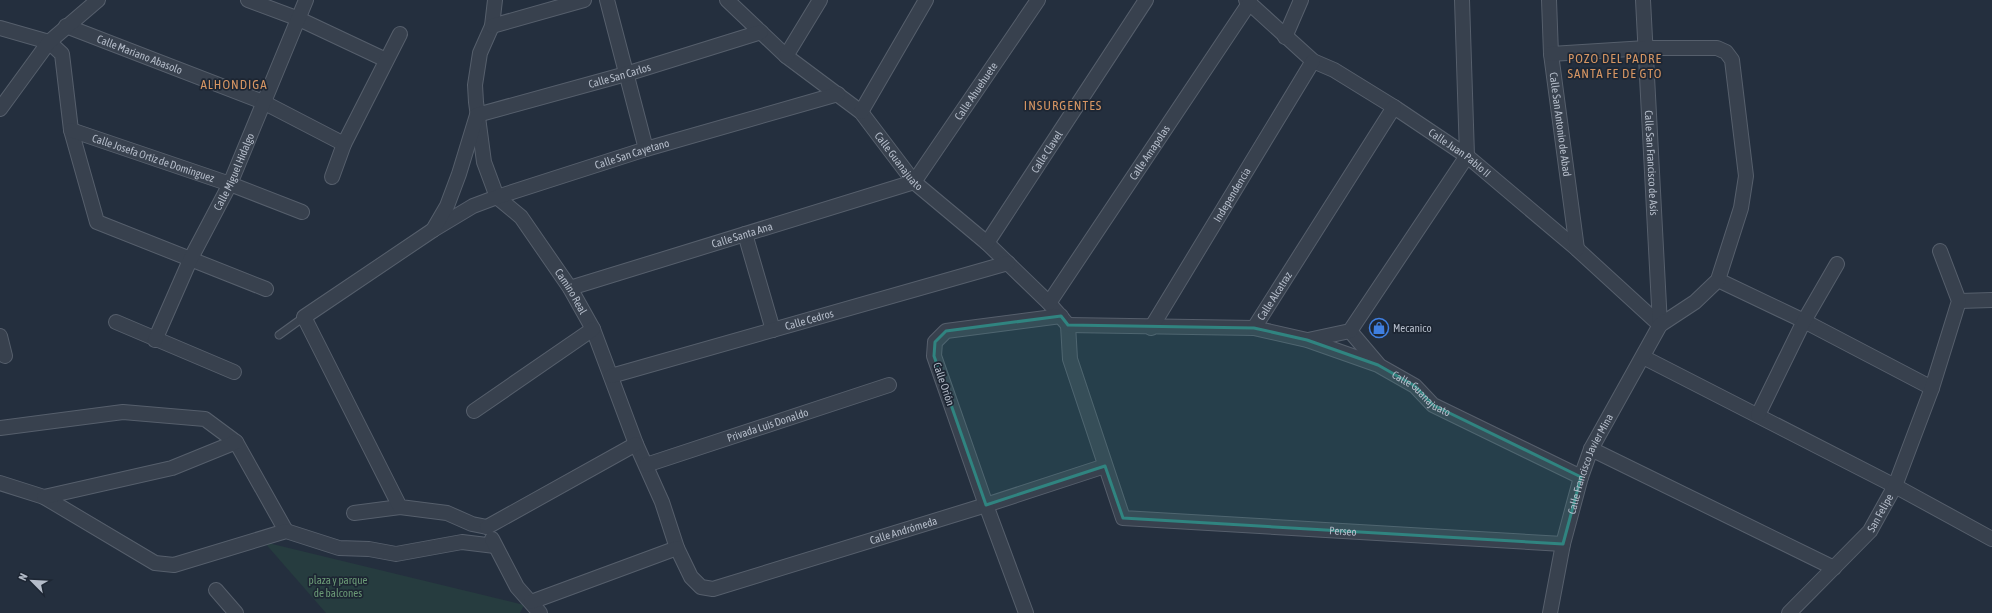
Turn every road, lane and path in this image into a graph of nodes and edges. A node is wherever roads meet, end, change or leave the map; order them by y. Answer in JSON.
{"nodes":[{"id":1,"x":98,"y":0,"type":"edge"},
{"id":2,"x":248,"y":0,"type":"edge"},
{"id":3,"x":306,"y":0,"type":"edge"},
{"id":4,"x":495,"y":0,"type":"edge"},
{"id":5,"x":584,"y":0,"type":"edge"},
{"id":6,"x":606,"y":0,"type":"edge"},
{"id":7,"x":727,"y":0,"type":"edge"},
{"id":8,"x":820,"y":0,"type":"edge"},
{"id":9,"x":926,"y":0,"type":"edge"},
{"id":10,"x":1038,"y":0,"type":"edge"},
{"id":11,"x":1146,"y":0,"type":"edge"},
{"id":12,"x":1301,"y":0,"type":"edge"},
{"id":13,"x":1462,"y":0,"type":"edge"},
{"id":14,"x":1549,"y":0,"type":"edge"},
{"id":15,"x":1643,"y":0,"type":"edge"},
{"id":16,"x":1248,"y":1,"type":"edge"},
{"id":17,"x":299,"y":19,"type":"junction"},
{"id":18,"x":66,"y":26,"type":"junction"},
{"id":19,"x":492,"y":26,"type":"junction"},
{"id":20,"x":0,"y":28,"type":"edge"},
{"id":21,"x":761,"y":32,"type":"junction"},
{"id":22,"x":400,"y":34,"type":"dead end"},
{"id":23,"x":1285,"y":37,"type":"junction"},
{"id":24,"x":49,"y":42,"type":"junction"},
{"id":25,"x":1646,"y":48,"type":"junction"},
{"id":26,"x":1551,"y":54,"type":"junction"},
{"id":27,"x":786,"y":56,"type":"junction"},
{"id":28,"x":386,"y":60,"type":"junction"},
{"id":29,"x":1313,"y":61,"type":"junction"},
{"id":30,"x":626,"y":74,"type":"junction"},
{"id":31,"x":838,"y":94,"type":"junction"},
{"id":32,"x":263,"y":102,"type":"junction"},
{"id":33,"x":1394,"y":107,"type":"junction"},
{"id":34,"x":0,"y":110,"type":"edge"},
{"id":35,"x":861,"y":112,"type":"junction"},
{"id":36,"x":477,"y":114,"type":"junction"},
{"id":37,"x":71,"y":130,"type":"junction"},
{"id":38,"x":344,"y":144,"type":"junction"},
{"id":39,"x":646,"y":149,"type":"junction"},
{"id":40,"x":1467,"y":156,"type":"junction"},
{"id":41,"x":332,"y":177,"type":"dead end"},
{"id":42,"x":914,"y":182,"type":"junction"},
{"id":43,"x":230,"y":184,"type":"junction"},
{"id":44,"x":497,"y":197,"type":"junction"},
{"id":45,"x":302,"y":212,"type":"dead end"},
{"id":46,"x":433,"y":230,"type":"junction"},
{"id":47,"x":745,"y":234,"type":"junction"},
{"id":48,"x":986,"y":243,"type":"junction"},
{"id":49,"x":1577,"y":249,"type":"junction"},
{"id":50,"x":1940,"y":251,"type":"dead end"},
{"id":51,"x":191,"y":258,"type":"junction"},
{"id":52,"x":1008,"y":263,"type":"junction"},
{"id":53,"x":1837,"y":264,"type":"dead end"},
{"id":54,"x":1718,"y":280,"type":"junction"},
{"id":55,"x":570,"y":288,"type":"junction"},
{"id":56,"x":266,"y":289,"type":"dead end"},
{"id":57,"x":1992,"y":300,"type":"edge"},
{"id":58,"x":1959,"y":301,"type":"junction"},
{"id":59,"x":1049,"y":303,"type":"junction"},
{"id":60,"x":304,"y":317,"type":"junction"},
{"id":61,"x":1065,"y":321,"type":"junction"},
{"id":62,"x":1804,"y":321,"type":"junction"},
{"id":63,"x":116,"y":322,"type":"dead end"},
{"id":64,"x":1660,"y":325,"type":"junction"},
{"id":65,"x":1151,"y":328,"type":"junction"},
{"id":66,"x":1254,"y":328,"type":"junction"},
{"id":67,"x":593,"y":329,"type":"junction"},
{"id":68,"x":773,"y":330,"type":"junction"},
{"id":69,"x":1350,"y":331,"type":"junction"},
{"id":70,"x":279,"y":335,"type":"dead end"},
{"id":71,"x":0,"y":336,"type":"edge"},
{"id":72,"x":155,"y":340,"type":"junction"},
{"id":73,"x":1307,"y":340,"type":"junction"},
{"id":74,"x":5,"y":356,"type":"dead end"},
{"id":75,"x":1643,"y":357,"type":"junction"},
{"id":76,"x":1378,"y":365,"type":"junction"},
{"id":77,"x":234,"y":372,"type":"dead end"},
{"id":78,"x":611,"y":376,"type":"junction"},
{"id":79,"x":889,"y":385,"type":"dead end"},
{"id":80,"x":1932,"y":388,"type":"junction"},
{"id":81,"x":474,"y":411,"type":"dead end"},
{"id":82,"x":1758,"y":415,"type":"junction"},
{"id":83,"x":0,"y":428,"type":"edge"},
{"id":84,"x":236,"y":442,"type":"junction"},
{"id":85,"x":636,"y":444,"type":"junction"},
{"id":86,"x":1591,"y":449,"type":"junction"},
{"id":87,"x":646,"y":464,"type":"junction"},
{"id":88,"x":1105,"y":466,"type":"junction"},
{"id":89,"x":1581,"y":477,"type":"junction"},
{"id":90,"x":0,"y":483,"type":"edge"},
{"id":91,"x":1895,"y":486,"type":"junction"},
{"id":92,"x":44,"y":497,"type":"junction"},
{"id":93,"x":986,"y":505,"type":"junction"},
{"id":94,"x":400,"y":507,"type":"junction"},
{"id":95,"x":354,"y":513,"type":"dead end"},
{"id":96,"x":487,"y":527,"type":"junction"},
{"id":97,"x":286,"y":531,"type":"junction"},
{"id":98,"x":1992,"y":539,"type":"edge"},
{"id":99,"x":1563,"y":544,"type":"junction"},
{"id":100,"x":494,"y":546,"type":"junction"},
{"id":101,"x":677,"y":548,"type":"junction"},
{"id":102,"x":1834,"y":568,"type":"junction"},
{"id":103,"x":701,"y":587,"type":"joint"},
{"id":104,"x":216,"y":590,"type":"dead end"},
{"id":105,"x":535,"y":607,"type":"edge"},
{"id":106,"x":236,"y":613,"type":"edge"},
{"id":107,"x":1026,"y":613,"type":"edge"},
{"id":108,"x":1550,"y":613,"type":"edge"},
{"id":109,"x":1789,"y":613,"type":"edge"}],
"edges":[{"from":1,"to":18,"type":"street"},
{"from":2,"to":17,"type":"street"},
{"from":3,"to":17,"type":"street","name":"Calle Miguel Hidalgo"},
{"from":4,"to":19,"type":"street","name":"Camino Real"},
{"from":5,"to":19,"type":"street"},
{"from":6,"to":30,"type":"street"},
{"from":7,"to":21,"type":"street","name":"Calle Guanajuato"},
{"from":8,"to":27,"type":"street"},
{"from":9,"to":35,"type":"street"},
{"from":10,"to":42,"type":"street","name":"Calle Ahuehuete"},
{"from":11,"to":48,"type":"street","name":"Calle Clavel"},
{"from":12,"to":23,"type":"street"},
{"from":13,"to":40,"type":"street"},
{"from":14,"to":26,"type":"street","name":"Calle San Antonio de Abad"},
{"from":15,"to":25,"type":"street","name":"Calle San Francisco de Asís"},
{"from":16,"to":23,"type":"street","name":"Calle Juan Pablo II"},
{"from":16,"to":59,"type":"street","name":"Calle Amapolas"},
{"from":17,"to":28,"type":"street"},
{"from":17,"to":32,"type":"street","name":"Calle Miguel Hidalgo"},
{"from":18,"to":24,"type":"street"},
{"from":18,"to":32,"type":"street","name":"Calle Mariano Abasolo"},
{"from":19,"to":36,"type":"street","name":"Camino Real"},
{"from":20,"to":24,"type":"street"},
{"from":21,"to":27,"type":"street","name":"Calle Guanajuato"},
{"from":21,"to":30,"type":"street","name":"Calle San Carlos"},
{"from":22,"to":28,"type":"street"},
{"from":23,"to":29,"type":"street","name":"Calle Juan Pablo II"},
{"from":24,"to":34,"type":"street"},
{"from":24,"to":37,"type":"street"},
{"from":25,"to":26,"type":"street"},
{"from":25,"to":54,"type":"street"},
{"from":25,"to":64,"type":"street","name":"Calle San Francisco de Asís"},
{"from":26,"to":49,"type":"street","name":"Calle San Antonio de Abad"},
{"from":27,"to":31,"type":"street","name":"Calle Guanajuato"},
{"from":28,"to":38,"type":"street"},
{"from":29,"to":33,"type":"street","name":"Calle Juan Pablo II"},
{"from":29,"to":65,"type":"street","name":"Independencia"},
{"from":30,"to":36,"type":"street","name":"Calle San Carlos"},
{"from":30,"to":39,"type":"street"},
{"from":31,"to":35,"type":"street","name":"Calle Guanajuato"},
{"from":31,"to":39,"type":"street","name":"Calle San Cayetano"},
{"from":32,"to":38,"type":"street","name":"Calle Mariano Abasolo"},
{"from":32,"to":43,"type":"street","name":"Calle Miguel Hidalgo"},
{"from":33,"to":40,"type":"street","name":"Calle Juan Pablo II"},
{"from":33,"to":66,"type":"street","name":"Calle Alcatraz"},
{"from":35,"to":42,"type":"street","name":"Calle Guanajuato"},
{"from":36,"to":44,"type":"street","name":"Camino Real"},
{"from":36,"to":46,"type":"street","name":"Calle San Cayetano"},
{"from":37,"to":43,"type":"street","name":"Calle Josefa Ortiz de Domínguez"},
{"from":37,"to":51,"type":"street"},
{"from":38,"to":41,"type":"street"},
{"from":39,"to":44,"type":"street","name":"Calle San Cayetano"},
{"from":40,"to":49,"type":"street","name":"Calle Juan Pablo II"},
{"from":40,"to":69,"type":"street"},
{"from":42,"to":47,"type":"street","name":"Calle Santa Ana"},
{"from":42,"to":48,"type":"street","name":"Calle Guanajuato"},
{"from":43,"to":45,"type":"street","name":"Calle Josefa Ortiz de Domínguez"},
{"from":43,"to":51,"type":"street","name":"Calle Miguel Hidalgo"},
{"from":44,"to":46,"type":"street","name":"Calle San Cayetano"},
{"from":44,"to":55,"type":"street","name":"Camino Real"},
{"from":46,"to":60,"type":"street","name":"Calle San Cayetano"},
{"from":47,"to":55,"type":"street","name":"Calle Santa Ana"},
{"from":47,"to":68,"type":"street"},
{"from":48,"to":52,"type":"street","name":"Calle Guanajuato"},
{"from":49,"to":64,"type":"street","name":"Calle Juan Pablo II"},
{"from":50,"to":58,"type":"street"},
{"from":51,"to":56,"type":"street"},
{"from":51,"to":72,"type":"street","name":"Calle Miguel Hidalgo"},
{"from":52,"to":59,"type":"street","name":"Calle Guanajuato"},
{"from":52,"to":68,"type":"street","name":"Calle Cedros"},
{"from":53,"to":62,"type":"street"},
{"from":54,"to":62,"type":"street"},
{"from":54,"to":64,"type":"street"},
{"from":55,"to":67,"type":"street","name":"Camino Real"},
{"from":57,"to":58,"type":"street"},
{"from":58,"to":80,"type":"street","name":"San Felipe"},
{"from":59,"to":61,"type":"street","name":"Calle Guanajuato"},
{"from":60,"to":70,"type":"lane","name":"Calle San Cayetano"},
{"from":60,"to":94,"type":"street"},
{"from":61,"to":65,"type":"street","name":"Calle Alcatraz"},
{"from":61,"to":88,"type":"street"},
{"from":61,"to":93,"type":"street","name":"Calle Orión"},
{"from":62,"to":80,"type":"street"},
{"from":62,"to":82,"type":"street"},
{"from":63,"to":72,"type":"street"},
{"from":64,"to":75,"type":"street","name":"Calle Francisco Javier Mina"},
{"from":65,"to":66,"type":"street","name":"Calle Alcatraz"},
{"from":66,"to":73,"type":"street","name":"Calle Guanajuato"},
{"from":67,"to":78,"type":"street","name":"Camino Real"},
{"from":67,"to":81,"type":"street"},
{"from":68,"to":78,"type":"street","name":"Calle Cedros"},
{"from":69,"to":73,"type":"street"},
{"from":69,"to":76,"type":"street"},
{"from":71,"to":74,"type":"street"},
{"from":72,"to":77,"type":"street"},
{"from":73,"to":76,"type":"street","name":"Calle Guanajuato"},
{"from":75,"to":82,"type":"street"},
{"from":75,"to":86,"type":"street","name":"Calle Francisco Javier Mina"},
{"from":76,"to":89,"type":"street","name":"Calle Guanajuato"},
{"from":78,"to":85,"type":"street","name":"Camino Real"},
{"from":79,"to":87,"type":"street","name":"Privada Luis Donaldo"},
{"from":80,"to":91,"type":"street","name":"San Felipe"},
{"from":82,"to":91,"type":"street"},
{"from":83,"to":84,"type":"street"},
{"from":84,"to":92,"type":"street"},
{"from":84,"to":97,"type":"street"},
{"from":85,"to":87,"type":"street","name":"Camino Real"},
{"from":85,"to":96,"type":"street"},
{"from":86,"to":89,"type":"street","name":"Calle Francisco Javier Mina"},
{"from":86,"to":102,"type":"street"},
{"from":87,"to":101,"type":"street","name":"Camino Real"},
{"from":88,"to":93,"type":"street","name":"Calle Andrómeda"},
{"from":88,"to":99,"type":"street","name":"Perseo"},
{"from":89,"to":99,"type":"street","name":"Calle Francisco Javier Mina"},
{"from":90,"to":92,"type":"street"},
{"from":91,"to":98,"type":"street"},
{"from":91,"to":102,"type":"street","name":"San Felipe"},
{"from":92,"to":97,"type":"street"},
{"from":93,"to":103,"type":"street","name":"Calle Andrómeda"},
{"from":93,"to":107,"type":"street"},
{"from":94,"to":95,"type":"street"},
{"from":94,"to":96,"type":"street"},
{"from":96,"to":100,"type":"street"},
{"from":97,"to":100,"type":"street"},
{"from":99,"to":108,"type":"street","name":"Calle Francisco Javier Mina"},
{"from":100,"to":105,"type":"street"},
{"from":101,"to":103,"type":"street","name":"Camino Real"},
{"from":101,"to":105,"type":"street"},
{"from":102,"to":109,"type":"street","name":"San Felipe"},
{"from":104,"to":106,"type":"street"}]}
